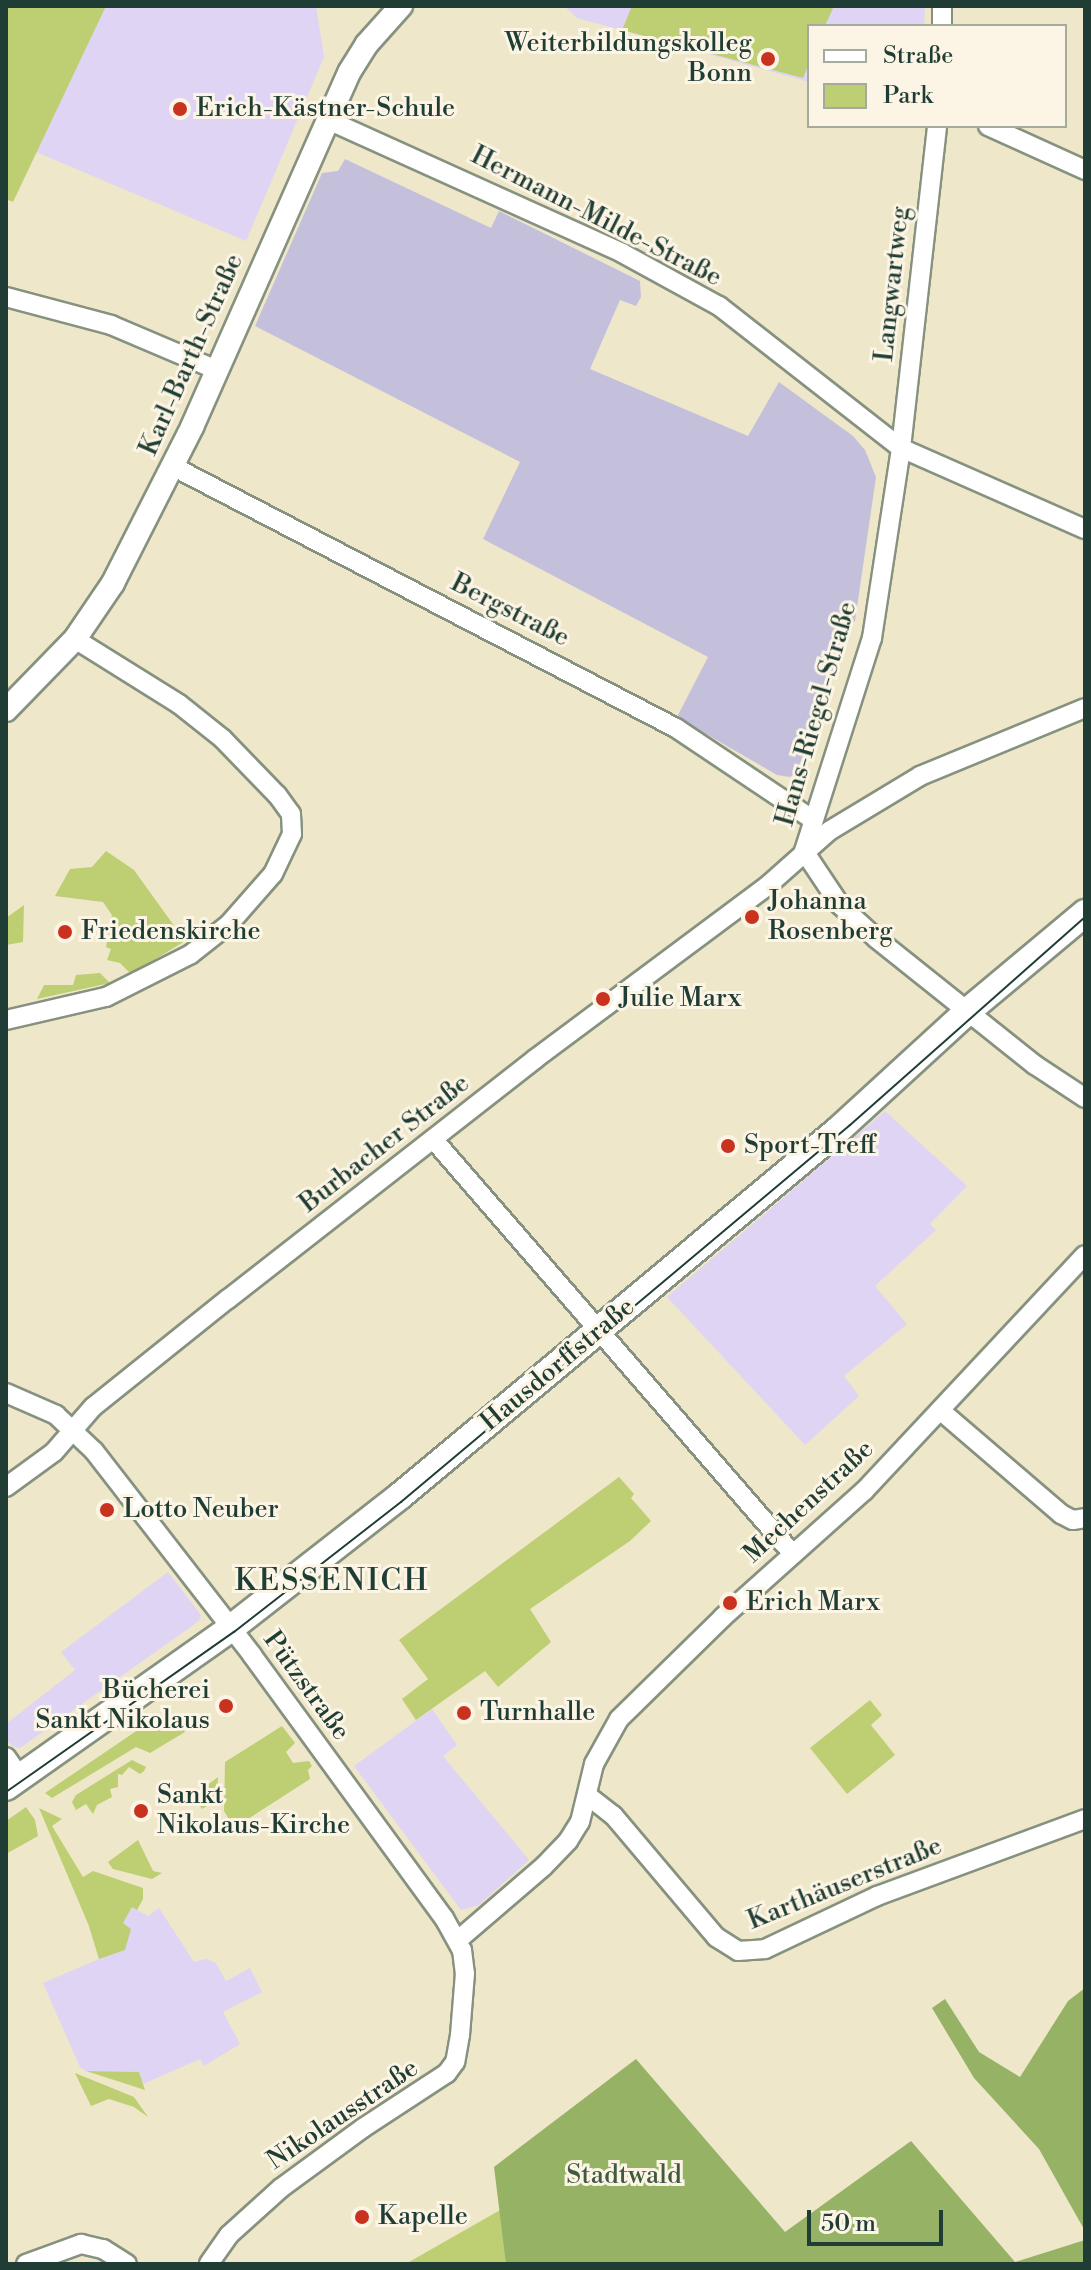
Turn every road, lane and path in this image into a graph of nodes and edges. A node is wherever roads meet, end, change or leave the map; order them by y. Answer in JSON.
{"nodes":[{"id":1,"x":401,"y":6,"type":"edge"},
{"id":2,"x":328,"y":120,"type":"junction"},
{"id":3,"x":937,"y":128,"type":"edge"},
{"id":4,"x":992,"y":128,"type":"edge"},
{"id":5,"x":1085,"y":170,"type":"edge"},
{"id":6,"x":6,"y":297,"type":"edge"},
{"id":7,"x":217,"y":370,"type":"junction"},
{"id":8,"x":901,"y":448,"type":"junction"},
{"id":9,"x":174,"y":467,"type":"junction"},
{"id":10,"x":1085,"y":529,"type":"edge"},
{"id":11,"x":75,"y":639,"type":"junction"},
{"id":12,"x":1085,"y":708,"type":"edge"},
{"id":13,"x":6,"y":710,"type":"edge"},
{"id":14,"x":812,"y":819,"type":"junction"},
{"id":15,"x":804,"y":851,"type":"junction"},
{"id":16,"x":1085,"y":913,"type":"edge"},
{"id":17,"x":968,"y":1011,"type":"junction"},
{"id":18,"x":6,"y":1020,"type":"edge"},
{"id":19,"x":1085,"y":1098,"type":"edge"},
{"id":20,"x":433,"y":1139,"type":"junction"},
{"id":21,"x":1085,"y":1255,"type":"edge"},
{"id":22,"x":599,"y":1330,"type":"junction"},
{"id":23,"x":6,"y":1393,"type":"edge"},
{"id":24,"x":941,"y":1411,"type":"junction"},
{"id":25,"x":74,"y":1429,"type":"junction"},
{"id":26,"x":6,"y":1487,"type":"edge"},
{"id":27,"x":1085,"y":1518,"type":"edge"},
{"id":28,"x":792,"y":1553,"type":"junction"},
{"id":29,"x":231,"y":1628,"type":"junction"},
{"id":30,"x":11,"y":1774,"type":"edge"},
{"id":31,"x":587,"y":1795,"type":"junction"},
{"id":32,"x":1085,"y":1819,"type":"edge"},
{"id":33,"x":458,"y":1940,"type":"junction"},
{"id":34,"x":26,"y":2264,"type":"edge"},
{"id":35,"x":127,"y":2264,"type":"edge"},
{"id":36,"x":209,"y":2264,"type":"edge"}],
"edges":[{"from":1,"to":2,"type":"street","name":"Karl-Barth-Straße"},
{"from":2,"to":7,"type":"street","name":"Karl-Barth-Straße"},
{"from":2,"to":8,"type":"street","name":"Hermann-Milde-Straße"},
{"from":3,"to":8,"type":"street","name":"Langwartweg"},
{"from":4,"to":5,"type":"street"},
{"from":6,"to":7,"type":"street"},
{"from":7,"to":9,"type":"street","name":"Karl-Barth-Straße"},
{"from":8,"to":10,"type":"street","name":"Hermann-Milde-Straße"},
{"from":8,"to":14,"type":"street","name":"Hans-Riegel-Straße"},
{"from":9,"to":11,"type":"street","name":"Karl-Barth-Straße"},
{"from":9,"to":14,"type":"street","name":"Bergstraße"},
{"from":11,"to":13,"type":"street","name":"Karl-Barth-Straße"},
{"from":11,"to":18,"type":"street"},
{"from":12,"to":15,"type":"street","name":"Burbacher Straße"},
{"from":14,"to":15,"type":"street","name":"Hans-Riegel-Straße"},
{"from":15,"to":17,"type":"street"},
{"from":15,"to":20,"type":"street","name":"Burbacher Straße"},
{"from":16,"to":17,"type":"main road","name":"Hausdorffstraße"},
{"from":17,"to":19,"type":"street"},
{"from":17,"to":22,"type":"main road","name":"Hausdorffstraße"},
{"from":20,"to":22,"type":"street"},
{"from":20,"to":25,"type":"street","name":"Burbacher Straße"},
{"from":21,"to":24,"type":"street","name":"Mechenstraße"},
{"from":22,"to":28,"type":"street"},
{"from":22,"to":29,"type":"main road","name":"Hausdorffstraße"},
{"from":23,"to":25,"type":"street","name":"Pützstraße"},
{"from":24,"to":27,"type":"street"},
{"from":24,"to":28,"type":"street","name":"Mechenstraße"},
{"from":25,"to":26,"type":"street","name":"Burbacher Straße"},
{"from":25,"to":29,"type":"street","name":"Pützstraße"},
{"from":28,"to":31,"type":"street","name":"Mechenstraße"},
{"from":29,"to":30,"type":"main road","name":"Hausdorffstraße"},
{"from":29,"to":33,"type":"street","name":"Pützstraße"},
{"from":31,"to":32,"type":"street","name":"Karthäuserstraße"},
{"from":31,"to":33,"type":"street","name":"Mechenstraße"},
{"from":33,"to":36,"type":"street","name":"Nikolausstraße"},
{"from":34,"to":35,"type":"street"}]}
